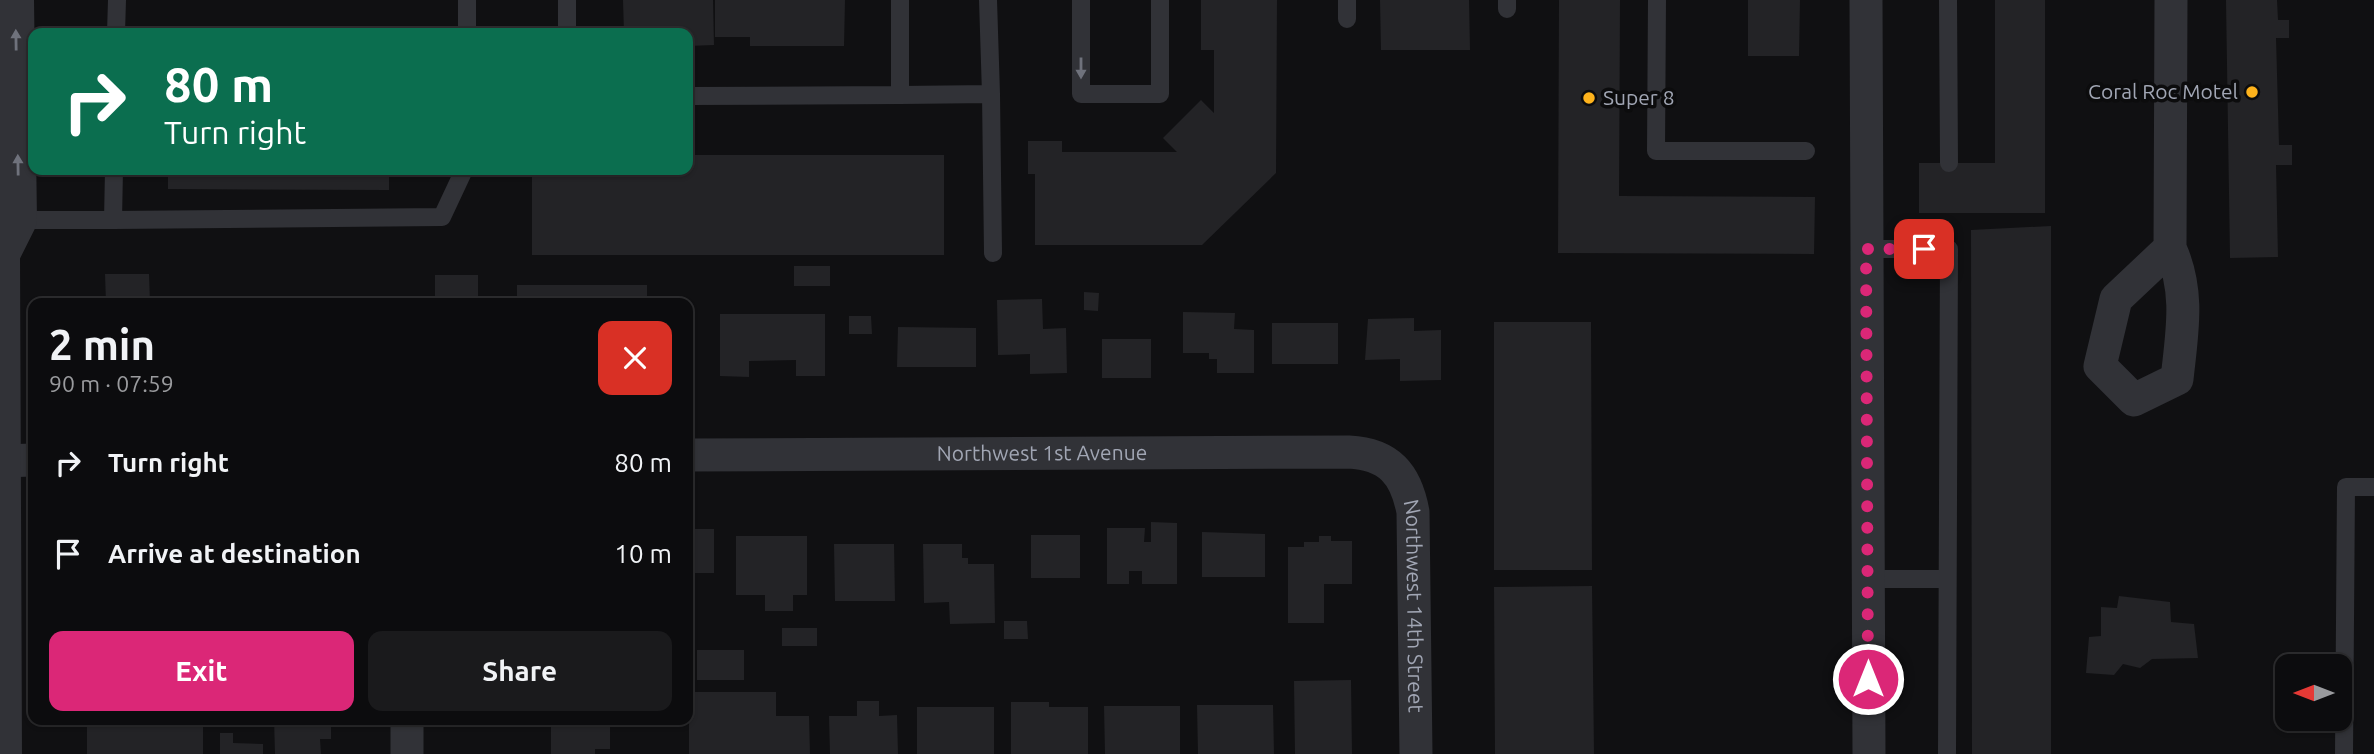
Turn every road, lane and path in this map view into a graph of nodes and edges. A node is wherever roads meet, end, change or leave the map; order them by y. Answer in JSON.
{"nodes":[{"id":1,"x":15,"y":0,"type":"edge"},
{"id":2,"x":117,"y":0,"type":"edge"},
{"id":3,"x":467,"y":0,"type":"edge"},
{"id":4,"x":567,"y":0,"type":"edge"},
{"id":5,"x":900,"y":0,"type":"edge"},
{"id":6,"x":988,"y":0,"type":"edge"},
{"id":7,"x":1081,"y":0,"type":"edge"},
{"id":8,"x":1160,"y":0,"type":"edge"},
{"id":9,"x":1347,"y":0,"type":"edge"},
{"id":10,"x":1657,"y":0,"type":"edge"},
{"id":11,"x":1866,"y":0,"type":"edge"},
{"id":12,"x":1948,"y":0,"type":"edge"},
{"id":13,"x":2171,"y":0,"type":"edge"},
{"id":14,"x":1347,"y":19,"type":"dead end"},
{"id":15,"x":116,"y":28,"type":"edge"},
{"id":16,"x":467,"y":28,"type":"edge"},
{"id":17,"x":566,"y":28,"type":"edge"},
{"id":18,"x":991,"y":94,"type":"junction"},
{"id":19,"x":900,"y":95,"type":"junction"},
{"id":20,"x":693,"y":96,"type":"edge"},
{"id":21,"x":1806,"y":151,"type":"dead end"},
{"id":22,"x":1949,"y":163,"type":"dead end"},
{"id":23,"x":114,"y":175,"type":"edge"},
{"id":24,"x":462,"y":175,"type":"edge"},
{"id":25,"x":113,"y":220,"type":"junction"},
{"id":26,"x":5,"y":245,"type":"edge"},
{"id":27,"x":2170,"y":248,"type":"dead end"},
{"id":28,"x":1866,"y":249,"type":"junction"},
{"id":29,"x":993,"y":253,"type":"dead end"},
{"id":30,"x":1,"y":388,"type":"edge"},
{"id":31,"x":693,"y":455,"type":"edge"},
{"id":32,"x":17,"y":460,"type":"edge"},
{"id":33,"x":1393,"y":465,"type":"joint"},
{"id":34,"x":2374,"y":486,"type":"edge"},
{"id":35,"x":1868,"y":579,"type":"junction"},
{"id":36,"x":1947,"y":579,"type":"junction"},
{"id":37,"x":407,"y":725,"type":"edge"},
{"id":38,"x":3,"y":754,"type":"edge"},
{"id":39,"x":407,"y":754,"type":"edge"},
{"id":40,"x":1416,"y":754,"type":"edge"},
{"id":41,"x":1869,"y":754,"type":"edge"},
{"id":42,"x":1947,"y":754,"type":"edge"},
{"id":43,"x":2344,"y":754,"type":"edge"}],
"edges":[{"from":26,"to":1,"type":"street","one_way":true},
{"from":2,"to":15,"type":"lane"},
{"from":3,"to":16,"type":"lane"},
{"from":4,"to":17,"type":"lane"},
{"from":5,"to":19,"type":"lane"},
{"from":6,"to":18,"type":"lane"},
{"from":7,"to":8,"type":"lane","one_way":true},
{"from":9,"to":14,"type":"lane"},
{"from":10,"to":21,"type":"lane"},
{"from":11,"to":28,"type":"street"},
{"from":12,"to":22,"type":"lane"},
{"from":13,"to":27,"type":"street"},
{"from":18,"to":19,"type":"lane"},
{"from":18,"to":29,"type":"lane"},
{"from":19,"to":20,"type":"lane"},
{"from":23,"to":25,"type":"lane"},
{"from":24,"to":25,"type":"lane"},
{"from":25,"to":26,"type":"lane"},
{"from":26,"to":30,"type":"street"},
{"from":28,"to":35,"type":"street"},
{"from":28,"to":36,"type":"lane"},
{"from":30,"to":32,"type":"street"},
{"from":31,"to":33,"type":"street","name":"Northwest 1st Avenue"},
{"from":32,"to":38,"type":"street"},
{"from":33,"to":40,"type":"street","name":"Northwest 14th Street"},
{"from":34,"to":43,"type":"lane"},
{"from":35,"to":36,"type":"lane"},
{"from":35,"to":41,"type":"street"},
{"from":36,"to":42,"type":"lane"},
{"from":37,"to":39,"type":"street"}]}
